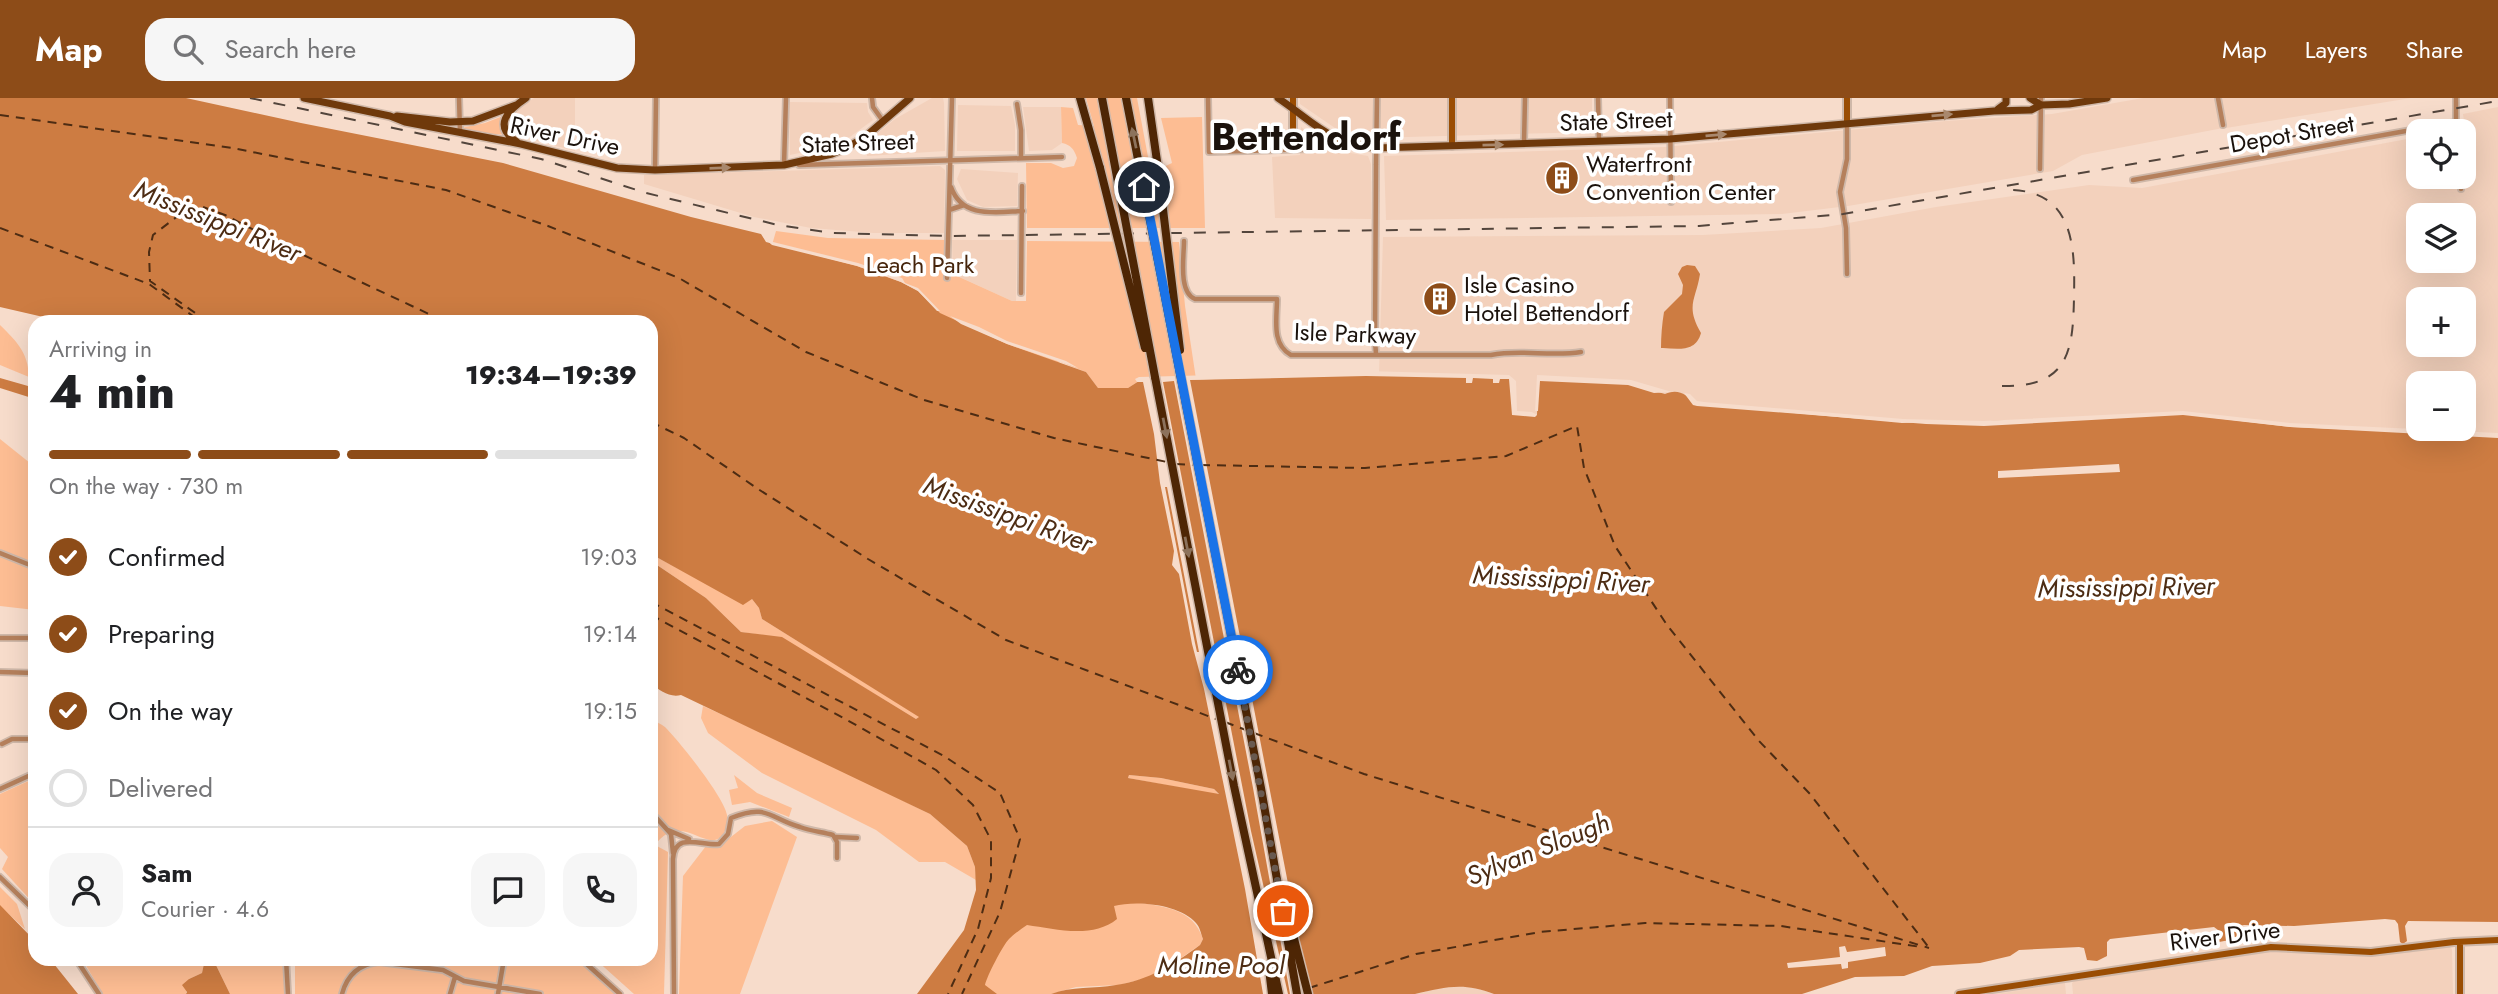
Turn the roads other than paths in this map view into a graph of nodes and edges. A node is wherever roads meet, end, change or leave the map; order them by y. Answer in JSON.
{"nodes":[{"id":1,"x":303,"y":98,"type":"edge"},
{"id":2,"x":459,"y":98,"type":"edge"},
{"id":3,"x":526,"y":98,"type":"edge"},
{"id":4,"x":656,"y":98,"type":"edge"},
{"id":5,"x":786,"y":98,"type":"edge"},
{"id":6,"x":872,"y":98,"type":"edge"},
{"id":7,"x":910,"y":98,"type":"edge"},
{"id":8,"x":951,"y":98,"type":"edge"},
{"id":9,"x":1080,"y":98,"type":"edge"},
{"id":10,"x":1102,"y":98,"type":"edge"},
{"id":11,"x":1126,"y":98,"type":"edge"},
{"id":12,"x":1148,"y":98,"type":"edge"},
{"id":13,"x":1208,"y":98,"type":"edge"},
{"id":14,"x":1278,"y":98,"type":"edge"},
{"id":15,"x":1293,"y":98,"type":"edge"},
{"id":16,"x":1377,"y":98,"type":"edge"},
{"id":17,"x":1452,"y":98,"type":"edge"},
{"id":18,"x":1525,"y":98,"type":"edge"},
{"id":19,"x":1598,"y":98,"type":"edge"},
{"id":20,"x":1670,"y":98,"type":"edge"},
{"id":21,"x":1847,"y":98,"type":"edge"},
{"id":22,"x":2006,"y":98,"type":"edge"},
{"id":23,"x":2030,"y":98,"type":"edge"},
{"id":24,"x":2108,"y":98,"type":"edge"},
{"id":25,"x":2218,"y":98,"type":"edge"},
{"id":26,"x":2456,"y":98,"type":"edge"},
{"id":27,"x":2087,"y":100,"type":"edge"},
{"id":28,"x":2041,"y":102,"type":"edge"},
{"id":29,"x":1017,"y":104,"type":"dead end"},
{"id":30,"x":516,"y":105,"type":"junction"},
{"id":31,"x":1293,"y":109,"type":"junction"},
{"id":32,"x":1994,"y":111,"type":"junction"},
{"id":33,"x":390,"y":116,"type":"junction"},
{"id":34,"x":2456,"y":119,"type":"edge"},
{"id":35,"x":883,"y":121,"type":"junction"},
{"id":36,"x":460,"y":122,"type":"junction"},
{"id":37,"x":1847,"y":124,"type":"junction"},
{"id":38,"x":2223,"y":125,"type":"dead end"},
{"id":39,"x":2406,"y":130,"type":"edge"},
{"id":40,"x":460,"y":133,"type":"junction"},
{"id":41,"x":1670,"y":139,"type":"junction"},
{"id":42,"x":1599,"y":142,"type":"junction"},
{"id":43,"x":521,"y":144,"type":"junction"},
{"id":44,"x":1524,"y":144,"type":"junction"},
{"id":45,"x":1452,"y":146,"type":"junction"},
{"id":46,"x":1376,"y":148,"type":"junction"},
{"id":47,"x":1293,"y":149,"type":"junction"},
{"id":48,"x":1310,"y":149,"type":"dead end"},
{"id":49,"x":1062,"y":157,"type":"dead end"},
{"id":50,"x":1021,"y":158,"type":"junction"},
{"id":51,"x":951,"y":159,"type":"junction"},
{"id":52,"x":784,"y":165,"type":"junction"},
{"id":53,"x":2040,"y":169,"type":"dead end"},
{"id":54,"x":655,"y":170,"type":"junction"},
{"id":55,"x":2133,"y":180,"type":"dead end"},
{"id":56,"x":950,"y":186,"type":"junction"},
{"id":57,"x":1022,"y":186,"type":"dead end"},
{"id":58,"x":1671,"y":202,"type":"dead end"},
{"id":59,"x":964,"y":205,"type":"junction"},
{"id":60,"x":949,"y":210,"type":"junction"},
{"id":61,"x":1023,"y":211,"type":"junction"},
{"id":62,"x":1184,"y":241,"type":"dead end"},
{"id":63,"x":1847,"y":274,"type":"dead end"},
{"id":64,"x":947,"y":278,"type":"dead end"},
{"id":65,"x":1021,"y":293,"type":"dead end"},
{"id":66,"x":1581,"y":352,"type":"dead end"},
{"id":67,"x":1376,"y":354,"type":"junction"},
{"id":68,"x":1180,"y":374,"type":"junction"},
{"id":69,"x":1155,"y":377,"type":"junction"},
{"id":70,"x":0,"y":553,"type":"edge"},
{"id":71,"x":28,"y":564,"type":"edge"},
{"id":72,"x":0,"y":638,"type":"edge"},
{"id":73,"x":28,"y":638,"type":"edge"},
{"id":74,"x":0,"y":672,"type":"edge"},
{"id":75,"x":28,"y":673,"type":"edge"},
{"id":76,"x":28,"y":739,"type":"edge"},
{"id":77,"x":2,"y":744,"type":"edge"},
{"id":78,"x":28,"y":776,"type":"edge"},
{"id":79,"x":0,"y":789,"type":"edge"},
{"id":80,"x":658,"y":819,"type":"edge"},
{"id":81,"x":668,"y":830,"type":"junction"},
{"id":82,"x":836,"y":837,"type":"junction"},
{"id":83,"x":857,"y":838,"type":"dead end"},
{"id":84,"x":691,"y":840,"type":"junction"},
{"id":85,"x":673,"y":855,"type":"junction"},
{"id":86,"x":837,"y":858,"type":"dead end"},
{"id":87,"x":0,"y":877,"type":"edge"},
{"id":88,"x":1279,"y":888,"type":"junction"},
{"id":89,"x":28,"y":904,"type":"edge"},
{"id":90,"x":1266,"y":935,"type":"junction"},
{"id":91,"x":2498,"y":940,"type":"edge"},
{"id":92,"x":2460,"y":942,"type":"junction"},
{"id":93,"x":81,"y":966,"type":"edge"},
{"id":94,"x":286,"y":966,"type":"edge"},
{"id":95,"x":362,"y":966,"type":"edge"},
{"id":96,"x":418,"y":966,"type":"edge"},
{"id":97,"x":503,"y":966,"type":"edge"},
{"id":98,"x":589,"y":966,"type":"edge"},
{"id":99,"x":455,"y":977,"type":"junction"},
{"id":100,"x":499,"y":987,"type":"junction"},
{"id":101,"x":99,"y":994,"type":"edge"},
{"id":102,"x":288,"y":994,"type":"edge"},
{"id":103,"x":342,"y":994,"type":"edge"},
{"id":104,"x":450,"y":994,"type":"edge"},
{"id":105,"x":498,"y":994,"type":"edge"},
{"id":106,"x":540,"y":994,"type":"edge"},
{"id":107,"x":620,"y":994,"type":"edge"},
{"id":108,"x":674,"y":994,"type":"edge"},
{"id":109,"x":1272,"y":994,"type":"edge"},
{"id":110,"x":1279,"y":994,"type":"edge"},
{"id":111,"x":1297,"y":994,"type":"edge"},
{"id":112,"x":1308,"y":994,"type":"edge"},
{"id":113,"x":1959,"y":994,"type":"edge"},
{"id":114,"x":2460,"y":994,"type":"edge"}],
"edges":[{"from":1,"to":33,"type":"main road","name":"River Drive"},
{"from":2,"to":36,"type":"street"},
{"from":3,"to":30,"type":"main road"},
{"from":4,"to":54,"type":"street"},
{"from":5,"to":52,"type":"street"},
{"from":6,"to":35,"type":"street"},
{"from":7,"to":35,"type":"main road"},
{"from":8,"to":51,"type":"street"},
{"from":9,"to":69,"type":"highway","bridge":true},
{"from":10,"to":69,"type":"highway","bridge":true},
{"from":68,"to":11,"type":"highway","one_way":true,"bridge":true},
{"from":12,"to":68,"type":"highway","bridge":true},
{"from":13,"to":47,"type":"street"},
{"from":14,"to":31,"type":"main road","name":"State Street"},
{"from":15,"to":31,"type":"street"},
{"from":16,"to":46,"type":"street"},
{"from":17,"to":45,"type":"street"},
{"from":18,"to":44,"type":"street"},
{"from":19,"to":42,"type":"street"},
{"from":20,"to":41,"type":"street"},
{"from":21,"to":37,"type":"street"},
{"from":22,"to":32,"type":"main road"},
{"from":23,"to":28,"type":"main road"},
{"from":24,"to":27,"type":"main road","name":"State Street"},
{"from":25,"to":38,"type":"street"},
{"from":26,"to":34,"type":"street"},
{"from":27,"to":28,"type":"main road","name":"State Street"},
{"from":28,"to":32,"type":"main road","name":"State Street"},
{"from":28,"to":53,"type":"street"},
{"from":29,"to":50,"type":"street"},
{"from":30,"to":36,"type":"main road"},
{"from":30,"to":43,"type":"main road"},
{"from":31,"to":46,"type":"main road","name":"State Street"},
{"from":31,"to":47,"type":"street"},
{"from":37,"to":32,"type":"main road","name":"State Street","one_way":true},
{"from":33,"to":36,"type":"main road"},
{"from":33,"to":40,"type":"main road","name":"River Drive"},
{"from":35,"to":52,"type":"main road"},
{"from":36,"to":40,"type":"street"},
{"from":41,"to":37,"type":"main road","name":"State Street","one_way":true},
{"from":37,"to":63,"type":"street"},
{"from":39,"to":55,"type":"street","name":"Depot Street"},
{"from":40,"to":43,"type":"main road","name":"River Drive"},
{"from":41,"to":42,"type":"main road","name":"State Street"},
{"from":41,"to":58,"type":"street"},
{"from":42,"to":44,"type":"main road","name":"State Street"},
{"from":43,"to":54,"type":"main road","name":"River Drive"},
{"from":45,"to":44,"type":"main road","name":"State Street","one_way":true},
{"from":45,"to":46,"type":"main road","name":"State Street"},
{"from":46,"to":67,"type":"street","bridge":true},
{"from":47,"to":48,"type":"street"},
{"from":49,"to":50,"type":"street","name":"State Street"},
{"from":50,"to":51,"type":"street","name":"State Street"},
{"from":51,"to":52,"type":"street","name":"State Street"},
{"from":51,"to":56,"type":"street"},
{"from":54,"to":52,"type":"main road","name":"State Street","one_way":true},
{"from":56,"to":59,"type":"street"},
{"from":56,"to":60,"type":"street"},
{"from":57,"to":61,"type":"street"},
{"from":59,"to":60,"type":"street"},
{"from":59,"to":61,"type":"street"},
{"from":60,"to":64,"type":"street"},
{"from":61,"to":65,"type":"street"},
{"from":62,"to":67,"type":"street","name":"Isle Parkway"},
{"from":66,"to":67,"type":"street","name":"Isle Parkway"},
{"from":68,"to":88,"type":"highway"},
{"from":69,"to":90,"type":"highway","one_way":true},
{"from":70,"to":71,"type":"street"},
{"from":72,"to":73,"type":"street"},
{"from":74,"to":75,"type":"street"},
{"from":76,"to":77,"type":"street"},
{"from":78,"to":79,"type":"street"},
{"from":80,"to":81,"type":"street"},
{"from":81,"to":84,"type":"street"},
{"from":81,"to":85,"type":"street"},
{"from":82,"to":83,"type":"street"},
{"from":82,"to":84,"type":"street"},
{"from":82,"to":86,"type":"street"},
{"from":84,"to":85,"type":"street"},
{"from":85,"to":108,"type":"street"},
{"from":87,"to":89,"type":"street"},
{"from":88,"to":111,"type":"highway"},
{"from":88,"to":112,"type":"highway"},
{"from":90,"to":109,"type":"highway"},
{"from":90,"to":110,"type":"highway"},
{"from":91,"to":92,"type":"street","name":"River Drive"},
{"from":92,"to":113,"type":"street","name":"River Drive"},
{"from":92,"to":114,"type":"street"},
{"from":93,"to":101,"type":"street"},
{"from":94,"to":102,"type":"street"},
{"from":95,"to":103,"type":"street"},
{"from":96,"to":99,"type":"street"},
{"from":97,"to":100,"type":"street"},
{"from":98,"to":107,"type":"street"},
{"from":99,"to":100,"type":"street"},
{"from":99,"to":104,"type":"street"},
{"from":100,"to":105,"type":"street"},
{"from":100,"to":106,"type":"street"}]}
